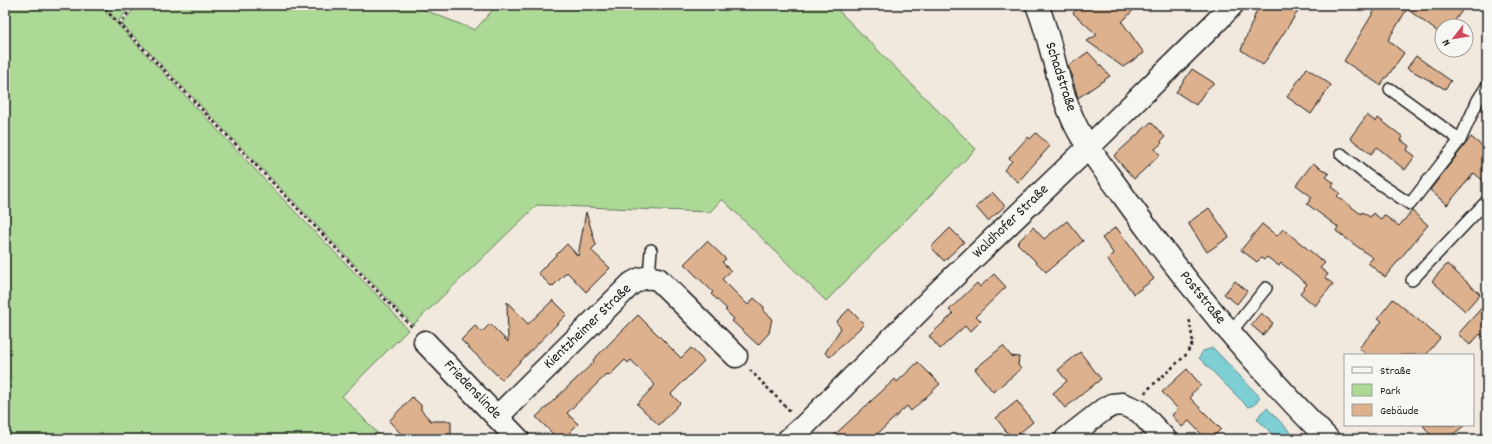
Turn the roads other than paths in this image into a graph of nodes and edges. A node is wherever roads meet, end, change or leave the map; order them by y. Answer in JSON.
{"nodes":[{"id":1,"x":1037,"y":5,"type":"edge"},
{"id":2,"x":1232,"y":5,"type":"edge"},
{"id":3,"x":1487,"y":86,"type":"edge"},
{"id":4,"x":1390,"y":89,"type":"dead end"},
{"id":5,"x":1460,"y":140,"type":"junction"},
{"id":6,"x":1089,"y":147,"type":"junction"},
{"id":7,"x":1341,"y":154,"type":"dead end"},
{"id":8,"x":1487,"y":201,"type":"edge"},
{"id":9,"x":651,"y":250,"type":"dead end"},
{"id":10,"x":649,"y":276,"type":"junction"},
{"id":11,"x":1412,"y":280,"type":"dead end"},
{"id":12,"x":1266,"y":288,"type":"dead end"},
{"id":13,"x":1230,"y":333,"type":"junction"},
{"id":14,"x":425,"y":342,"type":"road end"},
{"id":15,"x":736,"y":356,"type":"road end"},
{"id":16,"x":497,"y":417,"type":"junction"},
{"id":17,"x":518,"y":439,"type":"edge"},
{"id":18,"x":789,"y":439,"type":"edge"},
{"id":19,"x":1066,"y":439,"type":"edge"},
{"id":20,"x":1165,"y":439,"type":"edge"},
{"id":21,"x":1328,"y":439,"type":"edge"}],
"edges":[{"from":1,"to":6,"type":"street","name":"Schadstraße"},
{"from":2,"to":6,"type":"street","name":"Waldhofer Straße"},
{"from":3,"to":5,"type":"lane"},
{"from":4,"to":5,"type":"lane"},
{"from":5,"to":7,"type":"lane"},
{"from":6,"to":13,"type":"street","name":"Poststraße"},
{"from":6,"to":18,"type":"street","name":"Waldhofer Straße"},
{"from":8,"to":11,"type":"lane"},
{"from":9,"to":10,"type":"lane"},
{"from":10,"to":15,"type":"street","name":"Kientzheimer Straße"},
{"from":10,"to":16,"type":"street","name":"Kientzheimer Straße"},
{"from":12,"to":13,"type":"lane"},
{"from":13,"to":21,"type":"street","name":"Poststraße"},
{"from":14,"to":16,"type":"street","name":"Friedenslinde"},
{"from":16,"to":17,"type":"street","name":"Friedenslinde"},
{"from":19,"to":20,"type":"street"}]}
